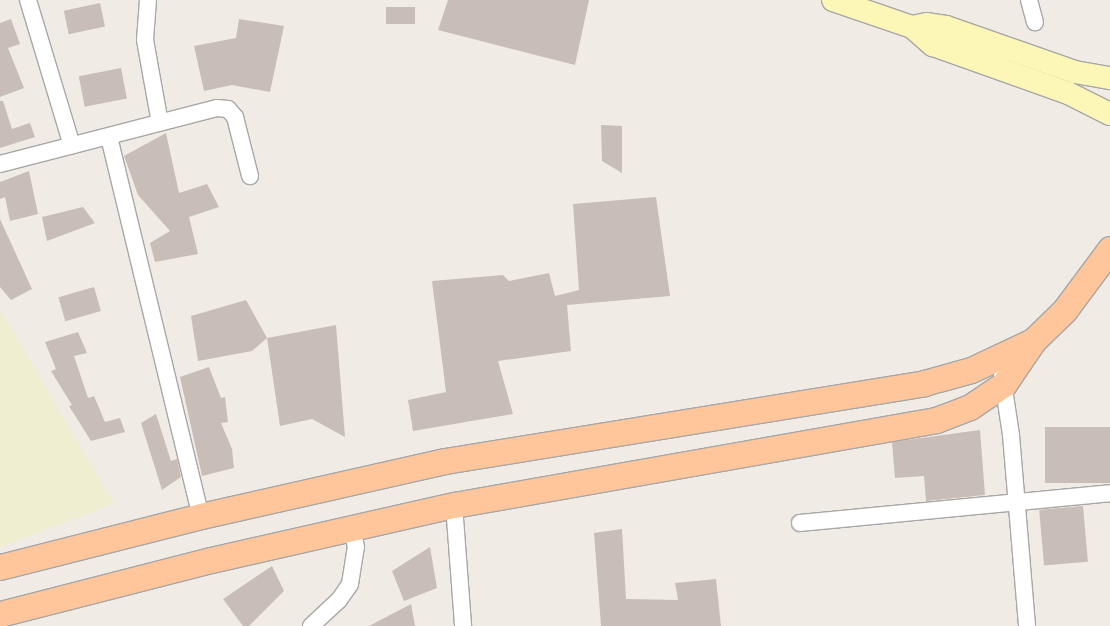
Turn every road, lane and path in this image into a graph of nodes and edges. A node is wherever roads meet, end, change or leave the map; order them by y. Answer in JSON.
{"nodes":[{"id":1,"x":28,"y":0,"type":"edge"},
{"id":2,"x":148,"y":0,"type":"edge"},
{"id":3,"x":833,"y":0,"type":"edge"},
{"id":4,"x":1029,"y":0,"type":"edge"},
{"id":5,"x":1034,"y":22,"type":"dead end"},
{"id":6,"x":912,"y":27,"type":"junction"},
{"id":7,"x":1110,"y":78,"type":"edge"},
{"id":8,"x":1110,"y":114,"type":"edge"},
{"id":9,"x":160,"y":123,"type":"junction"},
{"id":10,"x":109,"y":138,"type":"junction"},
{"id":11,"x":72,"y":146,"type":"junction"},
{"id":12,"x":0,"y":164,"type":"edge"},
{"id":13,"x":250,"y":176,"type":"dead end"},
{"id":14,"x":1110,"y":249,"type":"edge"},
{"id":15,"x":1033,"y":341,"type":"junction"},
{"id":16,"x":997,"y":360,"type":"junction"},
{"id":17,"x":1004,"y":384,"type":"junction"},
{"id":18,"x":1110,"y":493,"type":"edge"},
{"id":19,"x":1016,"y":502,"type":"junction"},
{"id":20,"x":454,"y":505,"type":"junction"},
{"id":21,"x":201,"y":516,"type":"junction"},
{"id":22,"x":800,"y":523,"type":"dead end"},
{"id":23,"x":352,"y":528,"type":"junction"},
{"id":24,"x":0,"y":567,"type":"edge"},
{"id":25,"x":0,"y":614,"type":"edge"},
{"id":26,"x":310,"y":626,"type":"edge"},
{"id":27,"x":463,"y":626,"type":"edge"},
{"id":28,"x":1027,"y":626,"type":"edge"}],
"edges":[{"from":1,"to":11,"type":"street"},
{"from":2,"to":9,"type":"street"},
{"from":3,"to":6,"type":"street"},
{"from":4,"to":5,"type":"street"},
{"from":6,"to":7,"type":"street"},
{"from":6,"to":8,"type":"street"},
{"from":9,"to":10,"type":"street"},
{"from":9,"to":13,"type":"street"},
{"from":10,"to":11,"type":"street"},
{"from":10,"to":21,"type":"street"},
{"from":11,"to":12,"type":"street"},
{"from":14,"to":15,"type":"main road"},
{"from":15,"to":16,"type":"main road"},
{"from":15,"to":17,"type":"main road"},
{"from":16,"to":17,"type":"street"},
{"from":16,"to":21,"type":"main road"},
{"from":17,"to":19,"type":"street"},
{"from":17,"to":20,"type":"main road"},
{"from":18,"to":19,"type":"street"},
{"from":19,"to":22,"type":"street"},
{"from":19,"to":28,"type":"street"},
{"from":20,"to":23,"type":"main road"},
{"from":20,"to":27,"type":"street"},
{"from":21,"to":24,"type":"main road"},
{"from":23,"to":25,"type":"main road"},
{"from":23,"to":26,"type":"street"}]}
